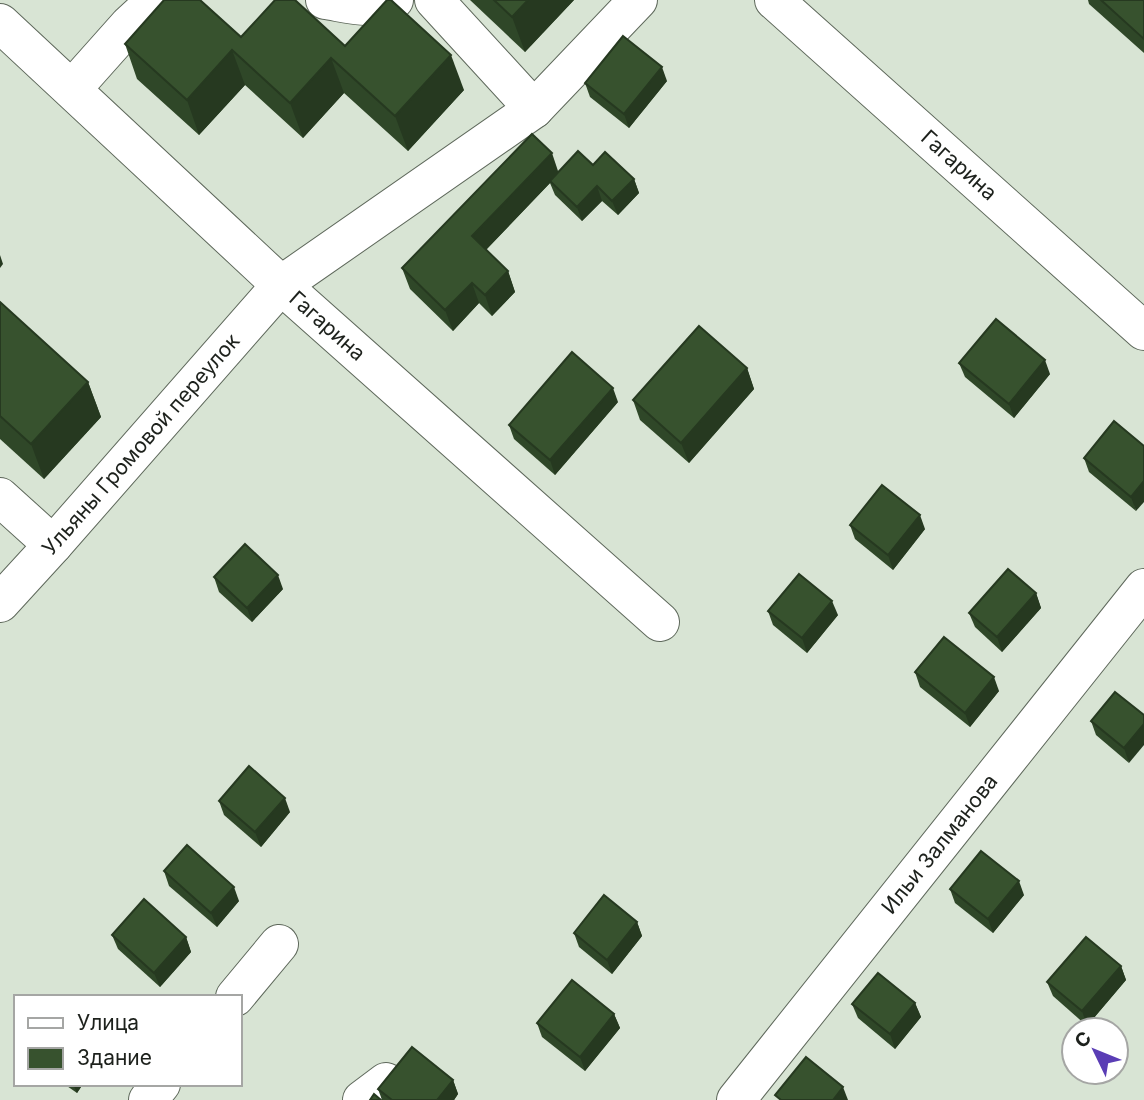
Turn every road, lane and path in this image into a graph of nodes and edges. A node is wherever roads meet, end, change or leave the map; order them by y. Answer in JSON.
{"nodes":[{"id":1,"x":325,"y":0,"type":"edge"},
{"id":2,"x":394,"y":0,"type":"edge"},
{"id":3,"x":434,"y":0,"type":"edge"},
{"id":4,"x":638,"y":0,"type":"edge"},
{"id":5,"x":774,"y":0,"type":"edge"},
{"id":6,"x":144,"y":8,"type":"edge"},
{"id":7,"x":0,"y":23,"type":"edge"},
{"id":8,"x":72,"y":89,"type":"junction"},
{"id":9,"x":534,"y":109,"type":"junction"},
{"id":10,"x":281,"y":285,"type":"junction"},
{"id":11,"x":1144,"y":331,"type":"edge"},
{"id":12,"x":2,"y":503,"type":"edge"},
{"id":13,"x":53,"y":545,"type":"junction"},
{"id":14,"x":1144,"y":588,"type":"edge"},
{"id":15,"x":0,"y":603,"type":"edge"},
{"id":16,"x":660,"y":622,"type":"dead end"},
{"id":17,"x":279,"y":944,"type":"dead end"},
{"id":18,"x":237,"y":995,"type":"edge"},
{"id":19,"x":159,"y":1086,"type":"edge"},
{"id":20,"x":148,"y":1100,"type":"edge"},
{"id":21,"x":736,"y":1100,"type":"edge"}],
"edges":[{"from":1,"to":2,"type":"street"},
{"from":3,"to":9,"type":"street"},
{"from":4,"to":9,"type":"street","name":"Ульяны Громовой переулок"},
{"from":5,"to":11,"type":"street","name":"Гагарина"},
{"from":6,"to":8,"type":"street"},
{"from":7,"to":8,"type":"street","name":"Гагарина"},
{"from":8,"to":10,"type":"street","name":"Гагарина"},
{"from":9,"to":10,"type":"street","name":"Ульяны Громовой переулок"},
{"from":10,"to":13,"type":"street","name":"Ульяны Громовой переулок"},
{"from":10,"to":16,"type":"street","name":"Гагарина"},
{"from":12,"to":13,"type":"street"},
{"from":13,"to":15,"type":"street","name":"Ульяны Громовой переулок"},
{"from":14,"to":21,"type":"street","name":"Ильи Залманова"},
{"from":17,"to":18,"type":"street"},
{"from":19,"to":20,"type":"street"}]}
